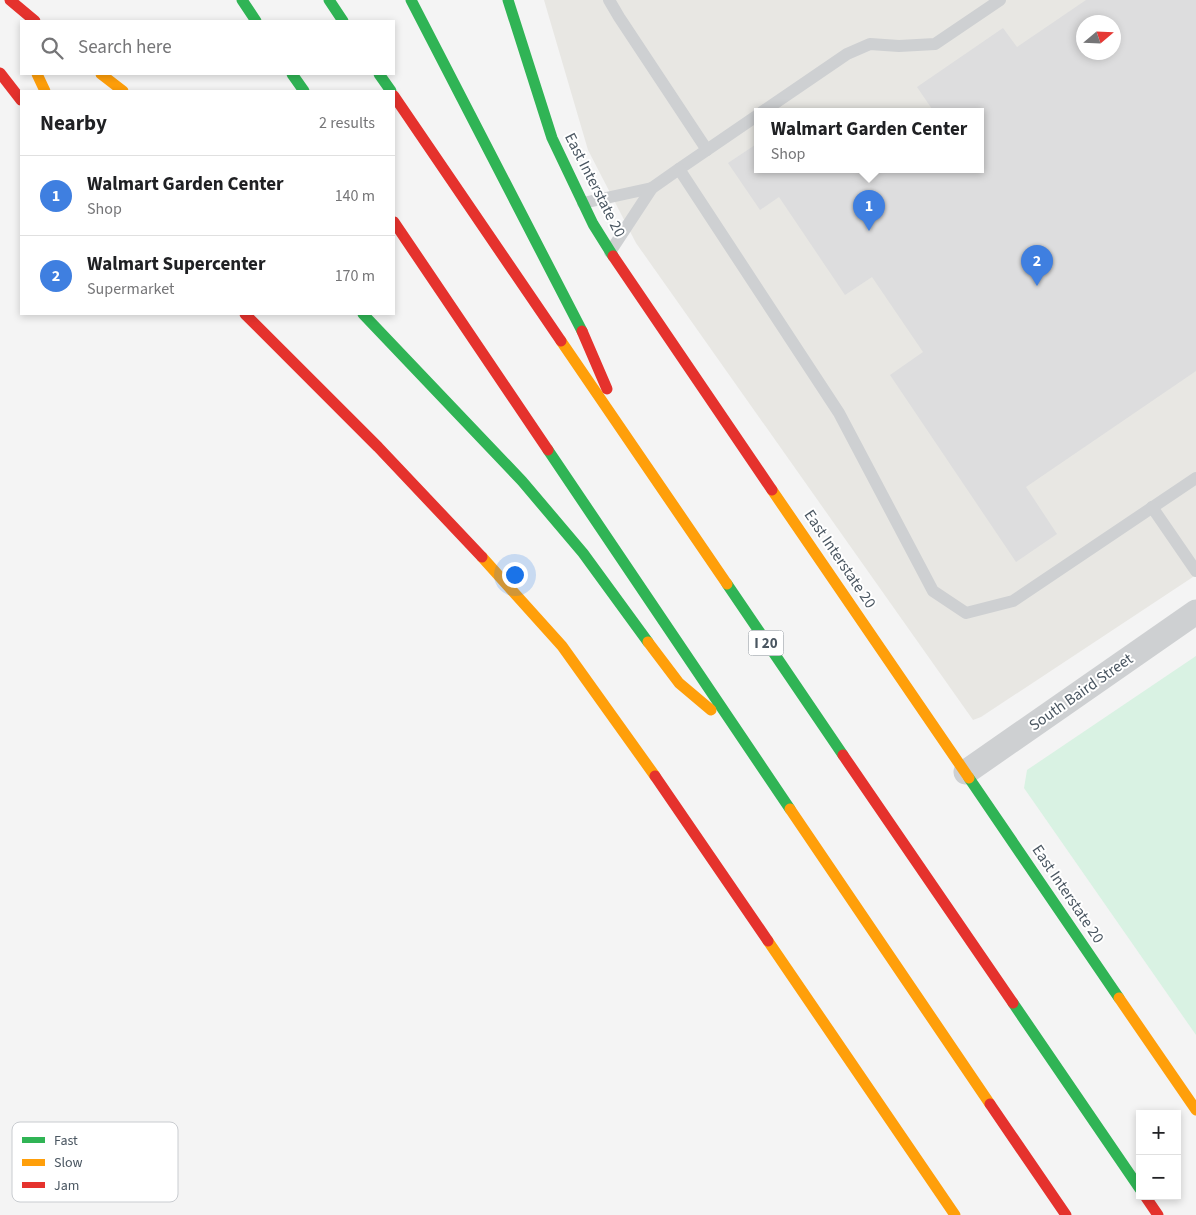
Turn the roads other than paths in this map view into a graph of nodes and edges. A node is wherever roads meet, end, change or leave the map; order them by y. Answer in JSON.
{"nodes":[{"id":1,"x":10,"y":0,"type":"edge"},
{"id":2,"x":242,"y":0,"type":"edge"},
{"id":3,"x":328,"y":0,"type":"edge"},
{"id":4,"x":411,"y":0,"type":"edge"},
{"id":5,"x":508,"y":0,"type":"edge"},
{"id":6,"x":610,"y":0,"type":"edge"},
{"id":7,"x":1000,"y":0,"type":"edge"},
{"id":8,"x":17,"y":4,"type":"edge"},
{"id":9,"x":22,"y":20,"type":"edge"},
{"id":10,"x":34,"y":20,"type":"edge"},
{"id":11,"x":255,"y":20,"type":"edge"},
{"id":12,"x":342,"y":20,"type":"edge"},
{"id":13,"x":0,"y":73,"type":"edge"},
{"id":14,"x":37,"y":75,"type":"edge"},
{"id":15,"x":102,"y":75,"type":"edge"},
{"id":16,"x":293,"y":75,"type":"edge"},
{"id":17,"x":380,"y":75,"type":"edge"},
{"id":18,"x":45,"y":90,"type":"edge"},
{"id":19,"x":122,"y":90,"type":"edge"},
{"id":20,"x":303,"y":90,"type":"edge"},
{"id":21,"x":389,"y":90,"type":"edge"},
{"id":22,"x":395,"y":97,"type":"edge"},
{"id":23,"x":20,"y":99,"type":"edge"},
{"id":24,"x":768,"y":108,"type":"edge"},
{"id":25,"x":754,"y":118,"type":"edge"},
{"id":26,"x":707,"y":150,"type":"junction"},
{"id":27,"x":679,"y":169,"type":"junction"},
{"id":28,"x":652,"y":188,"type":"junction"},
{"id":29,"x":583,"y":203,"type":"junction"},
{"id":30,"x":395,"y":223,"type":"edge"},
{"id":31,"x":610,"y":252,"type":"junction"},
{"id":32,"x":247,"y":315,"type":"edge"},
{"id":33,"x":364,"y":315,"type":"edge"},
{"id":34,"x":626,"y":437,"type":"junction"},
{"id":35,"x":1196,"y":478,"type":"edge"},
{"id":36,"x":1152,"y":507,"type":"junction"},
{"id":37,"x":1196,"y":571,"type":"edge"},
{"id":38,"x":1196,"y":612,"type":"edge"},
{"id":39,"x":737,"y":732,"type":"junction"},
{"id":40,"x":966,"y":772,"type":"junction"},
{"id":41,"x":1196,"y":1110,"type":"edge"},
{"id":42,"x":1136,"y":1182,"type":"edge"},
{"id":43,"x":1148,"y":1200,"type":"edge"},
{"id":44,"x":955,"y":1215,"type":"edge"},
{"id":45,"x":1066,"y":1215,"type":"edge"},
{"id":46,"x":1158,"y":1215,"type":"edge"}],
"edges":[{"from":1,"to":8,"type":"main road"},
{"from":2,"to":11,"type":"main road"},
{"from":3,"to":12,"type":"main road"},
{"from":4,"to":34,"type":"main road"},
{"from":5,"to":29,"type":"main road","name":"East Interstate 20"},
{"from":6,"to":26,"type":"lane"},
{"from":7,"to":24,"type":"lane"},
{"from":8,"to":9,"type":"main road"},
{"from":8,"to":10,"type":"main road"},
{"from":13,"to":23,"type":"main road"},
{"from":14,"to":18,"type":"main road"},
{"from":15,"to":19,"type":"main road"},
{"from":16,"to":20,"type":"main road"},
{"from":17,"to":21,"type":"main road"},
{"from":22,"to":34,"type":"main road","number":"I 20"},
{"from":25,"to":26,"type":"lane"},
{"from":26,"to":27,"type":"lane"},
{"from":27,"to":28,"type":"lane"},
{"from":27,"to":36,"type":"lane"},
{"from":28,"to":29,"type":"lane"},
{"from":28,"to":31,"type":"lane"},
{"from":29,"to":31,"type":"main road","name":"East Interstate 20"},
{"from":30,"to":39,"type":"main road"},
{"from":31,"to":40,"type":"main road","name":"East Interstate 20"},
{"from":32,"to":44,"type":"main road"},
{"from":33,"to":39,"type":"main road"},
{"from":34,"to":42,"type":"main road","number":"I 20"},
{"from":35,"to":36,"type":"lane"},
{"from":36,"to":37,"type":"lane"},
{"from":38,"to":40,"type":"street","name":"South Baird Street"},
{"from":39,"to":45,"type":"main road"},
{"from":40,"to":41,"type":"main road","name":"East Interstate 20"},
{"from":43,"to":46,"type":"main road"}]}
